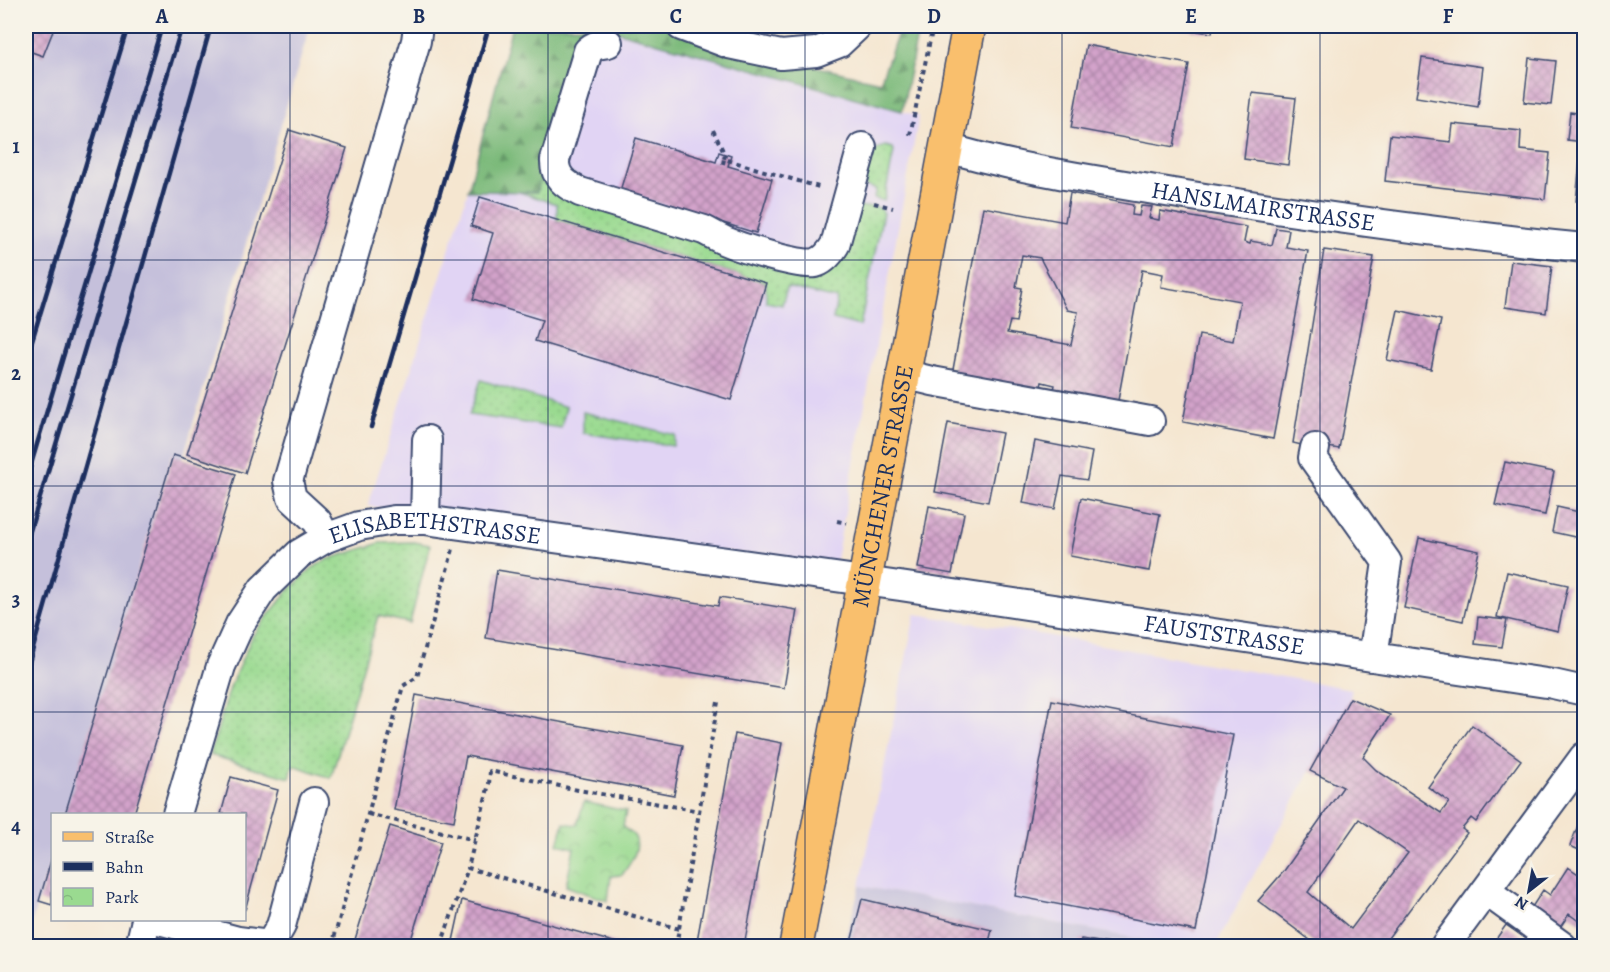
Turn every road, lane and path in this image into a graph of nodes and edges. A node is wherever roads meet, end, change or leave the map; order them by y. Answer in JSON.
{"nodes":[{"id":1,"x":681,"y":26,"type":"edge"},
{"id":2,"x":856,"y":26,"type":"edge"},
{"id":3,"x":933,"y":26,"type":"edge"},
{"id":4,"x":969,"y":26,"type":"edge"},
{"id":5,"x":415,"y":31,"type":"edge"},
{"id":6,"x":608,"y":43,"type":"dead end"},
{"id":7,"x":713,"y":130,"type":"dead end"},
{"id":8,"x":910,"y":135,"type":"dead end"},
{"id":9,"x":862,"y":147,"type":"dead end"},
{"id":10,"x":945,"y":147,"type":"junction"},
{"id":11,"x":831,"y":191,"type":"dead end"},
{"id":12,"x":1584,"y":248,"type":"edge"},
{"id":13,"x":903,"y":374,"type":"junction"},
{"id":14,"x":1149,"y":421,"type":"dead end"},
{"id":15,"x":427,"y":440,"type":"dead end"},
{"id":16,"x":1315,"y":448,"type":"dead end"},
{"id":17,"x":425,"y":520,"type":"junction"},
{"id":18,"x":460,"y":524,"type":"junction"},
{"id":19,"x":326,"y":538,"type":"junction"},
{"id":20,"x":864,"y":581,"type":"junction"},
{"id":21,"x":1373,"y":657,"type":"junction"},
{"id":22,"x":1584,"y":691,"type":"edge"},
{"id":23,"x":718,"y":702,"type":"dead end"},
{"id":24,"x":1584,"y":757,"type":"edge"},
{"id":25,"x":314,"y":802,"type":"dead end"},
{"id":26,"x":700,"y":811,"type":"junction"},
{"id":27,"x":177,"y":813,"type":"edge"},
{"id":28,"x":368,"y":814,"type":"junction"},
{"id":29,"x":475,"y":840,"type":"junction"},
{"id":30,"x":468,"y":868,"type":"junction"},
{"id":31,"x":1486,"y":891,"type":"junction"},
{"id":32,"x":146,"y":921,"type":"edge"},
{"id":33,"x":163,"y":921,"type":"edge"},
{"id":34,"x":679,"y":929,"type":"junction"},
{"id":35,"x":418,"y":939,"type":"dead end"},
{"id":36,"x":140,"y":946,"type":"edge"},
{"id":37,"x":332,"y":946,"type":"edge"},
{"id":38,"x":441,"y":946,"type":"edge"},
{"id":39,"x":676,"y":946,"type":"edge"},
{"id":40,"x":796,"y":946,"type":"edge"},
{"id":41,"x":1445,"y":946,"type":"edge"},
{"id":42,"x":1562,"y":946,"type":"edge"}],
"edges":[{"from":1,"to":2,"type":"street"},
{"from":3,"to":8,"type":"path"},
{"from":4,"to":10,"type":"main road","name":"MÜNCHENER STRASSE"},
{"from":5,"to":19,"type":"street"},
{"from":6,"to":9,"type":"street"},
{"from":7,"to":11,"type":"path"},
{"from":10,"to":12,"type":"street","name":"HANSLMAIRSTRASSE"},
{"from":10,"to":13,"type":"main road","name":"MÜNCHENER STRASSE"},
{"from":13,"to":14,"type":"street"},
{"from":13,"to":20,"type":"main road","name":"MÜNCHENER STRASSE"},
{"from":15,"to":17,"type":"street"},
{"from":16,"to":21,"type":"street"},
{"from":17,"to":18,"type":"street","name":"ELISABETHSTRASSE"},
{"from":17,"to":19,"type":"street","name":"ELISABETHSTRASSE"},
{"from":18,"to":20,"type":"street","name":"ELISABETHSTRASSE"},
{"from":18,"to":28,"type":"path"},
{"from":19,"to":27,"type":"street","name":"ELISABETHSTRASSE"},
{"from":20,"to":21,"type":"street","name":"FAUSTSTRASSE"},
{"from":20,"to":40,"type":"main road","name":"MÜNCHENER STRASSE"},
{"from":21,"to":22,"type":"street","name":"FAUSTSTRASSE"},
{"from":23,"to":26,"type":"path"},
{"from":24,"to":31,"type":"street"},
{"from":25,"to":33,"type":"street"},
{"from":26,"to":29,"type":"path"},
{"from":26,"to":34,"type":"path"},
{"from":28,"to":29,"type":"path"},
{"from":28,"to":37,"type":"path"},
{"from":29,"to":30,"type":"path"},
{"from":30,"to":34,"type":"path"},
{"from":30,"to":38,"type":"path"},
{"from":31,"to":41,"type":"street"},
{"from":31,"to":42,"type":"street"},
{"from":32,"to":36,"type":"street"},
{"from":34,"to":39,"type":"path"},
{"from":35,"to":38,"type":"path"}]}
